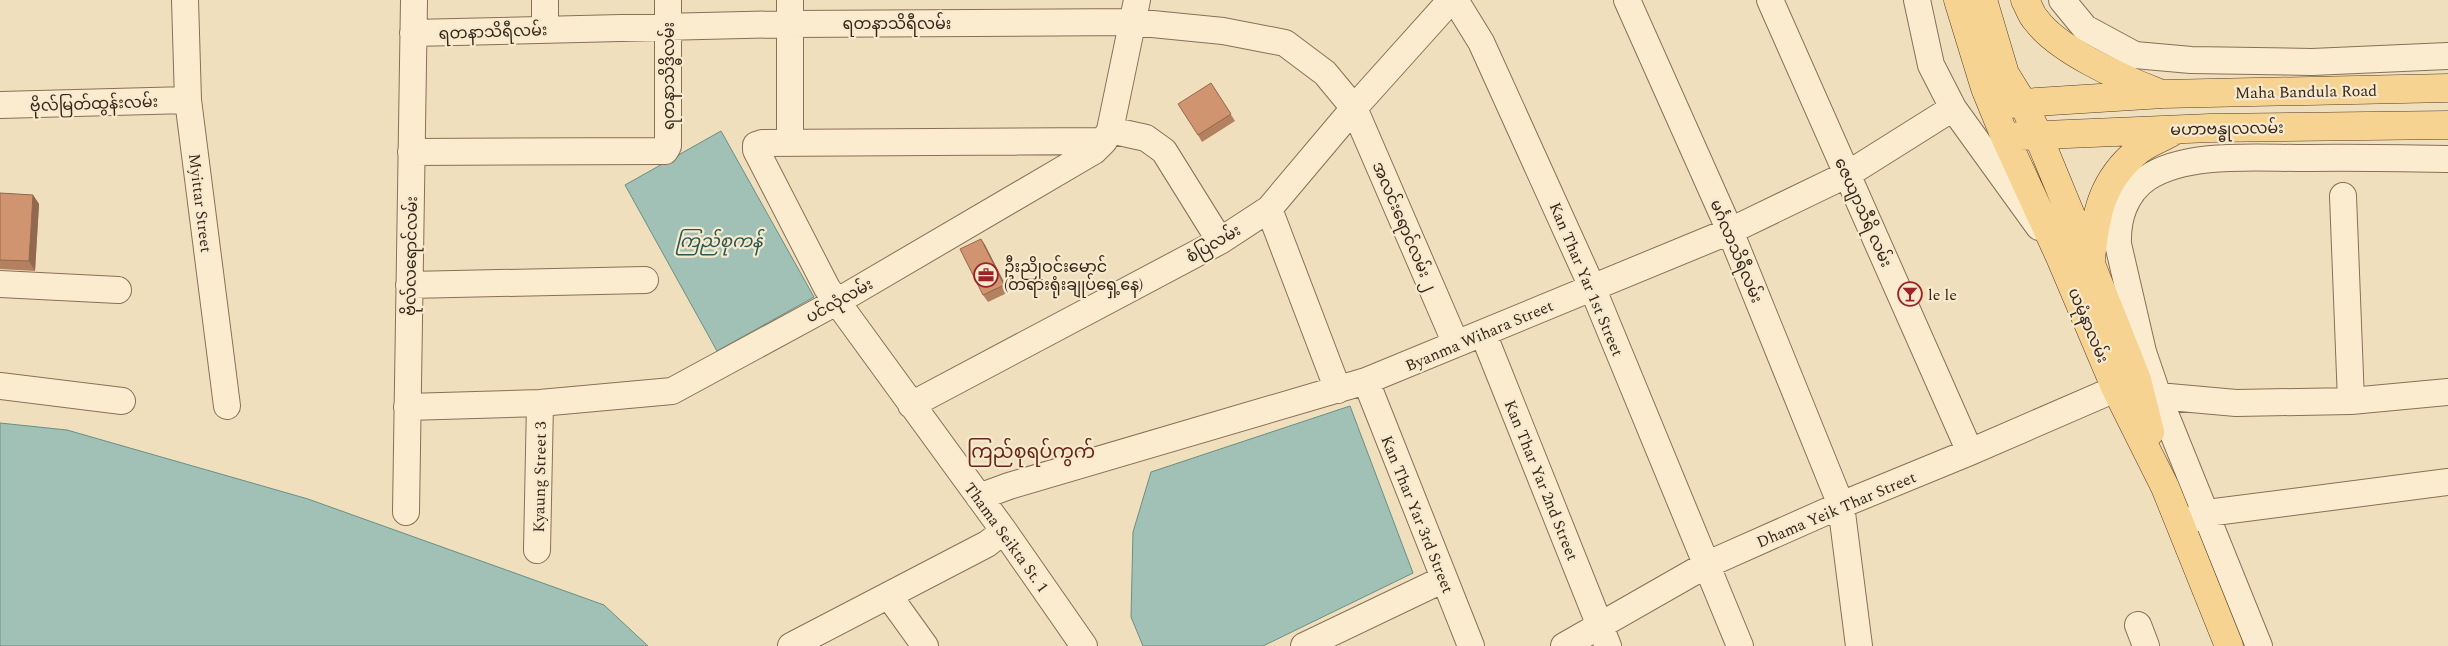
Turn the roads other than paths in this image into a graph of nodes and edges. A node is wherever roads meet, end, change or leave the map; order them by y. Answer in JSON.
{"nodes":[{"id":1,"x":185,"y":0,"type":"edge"},
{"id":2,"x":414,"y":0,"type":"edge"},
{"id":3,"x":545,"y":0,"type":"edge"},
{"id":4,"x":1451,"y":0,"type":"edge"},
{"id":5,"x":1455,"y":0,"type":"edge"},
{"id":6,"x":1627,"y":0,"type":"edge"},
{"id":7,"x":1770,"y":0,"type":"edge"},
{"id":8,"x":1917,"y":0,"type":"edge"},
{"id":9,"x":1958,"y":0,"type":"edge"},
{"id":10,"x":1984,"y":0,"type":"edge"},
{"id":11,"x":2025,"y":0,"type":"edge"},
{"id":12,"x":2062,"y":0,"type":"edge"},
{"id":13,"x":1135,"y":11,"type":"edge"},
{"id":14,"x":790,"y":12,"type":"edge"},
{"id":15,"x":668,"y":13,"type":"edge"},
{"id":16,"x":545,"y":30,"type":"junction"},
{"id":17,"x":414,"y":33,"type":"junction"},
{"id":18,"x":2448,"y":56,"type":"edge"},
{"id":19,"x":2448,"y":88,"type":"edge"},
{"id":20,"x":2163,"y":94,"type":"junction"},
{"id":21,"x":188,"y":100,"type":"junction"},
{"id":22,"x":2023,"y":103,"type":"junction"},
{"id":23,"x":1992,"y":104,"type":"junction"},
{"id":24,"x":0,"y":105,"type":"edge"},
{"id":25,"x":1354,"y":108,"type":"junction"},
{"id":26,"x":1953,"y":108,"type":"junction"},
{"id":27,"x":2448,"y":125,"type":"edge"},
{"id":28,"x":2178,"y":129,"type":"junction"},
{"id":29,"x":2037,"y":134,"type":"junction"},
{"id":30,"x":1107,"y":136,"type":"junction"},
{"id":31,"x":2005,"y":137,"type":"junction"},
{"id":32,"x":790,"y":143,"type":"junction"},
{"id":33,"x":412,"y":152,"type":"junction"},
{"id":34,"x":2448,"y":159,"type":"edge"},
{"id":35,"x":1848,"y":174,"type":"junction"},
{"id":36,"x":2343,"y":196,"type":"dead end"},
{"id":37,"x":1268,"y":209,"type":"junction"},
{"id":38,"x":1730,"y":230,"type":"junction"},
{"id":39,"x":1220,"y":241,"type":"junction"},
{"id":40,"x":2060,"y":257,"type":"junction"},
{"id":41,"x":2091,"y":264,"type":"junction"},
{"id":42,"x":645,"y":280,"type":"dead end"},
{"id":43,"x":0,"y":284,"type":"edge"},
{"id":44,"x":409,"y":285,"type":"junction"},
{"id":45,"x":1592,"y":288,"type":"junction"},
{"id":46,"x":118,"y":290,"type":"dead end"},
{"id":47,"x":838,"y":301,"type":"junction"},
{"id":48,"x":1483,"y":333,"type":"junction"},
{"id":49,"x":1456,"y":344,"type":"junction"},
{"id":50,"x":1366,"y":381,"type":"junction"},
{"id":51,"x":2140,"y":385,"type":"junction"},
{"id":52,"x":0,"y":386,"type":"edge"},
{"id":53,"x":1338,"y":390,"type":"junction"},
{"id":54,"x":2448,"y":392,"type":"edge"},
{"id":55,"x":122,"y":400,"type":"dead end"},
{"id":56,"x":2351,"y":401,"type":"junction"},
{"id":57,"x":540,"y":403,"type":"junction"},
{"id":58,"x":911,"y":405,"type":"junction"},
{"id":59,"x":226,"y":406,"type":"dead end"},
{"id":60,"x":407,"y":407,"type":"junction"},
{"id":61,"x":1970,"y":452,"type":"junction"},
{"id":62,"x":2448,"y":482,"type":"edge"},
{"id":63,"x":979,"y":497,"type":"junction"},
{"id":64,"x":1841,"y":505,"type":"junction"},
{"id":65,"x":406,"y":512,"type":"dead end"},
{"id":66,"x":2207,"y":513,"type":"junction"},
{"id":67,"x":2180,"y":524,"type":"junction"},
{"id":68,"x":1004,"y":531,"type":"junction"},
{"id":69,"x":537,"y":550,"type":"dead end"},
{"id":70,"x":1706,"y":565,"type":"junction"},
{"id":71,"x":1444,"y":578,"type":"junction"},
{"id":72,"x":889,"y":596,"type":"junction"},
{"id":73,"x":1604,"y":636,"type":"edge"},
{"id":74,"x":791,"y":646,"type":"edge"},
{"id":75,"x":925,"y":646,"type":"edge"},
{"id":76,"x":1084,"y":646,"type":"edge"},
{"id":77,"x":1304,"y":646,"type":"edge"},
{"id":78,"x":1471,"y":646,"type":"edge"},
{"id":79,"x":1564,"y":646,"type":"edge"},
{"id":80,"x":1740,"y":646,"type":"edge"},
{"id":81,"x":1859,"y":646,"type":"edge"},
{"id":82,"x":2229,"y":646,"type":"edge"},
{"id":83,"x":2259,"y":646,"type":"edge"}],
"edges":[{"from":1,"to":21,"type":"street","name":"Myittar Street"},
{"from":2,"to":17,"type":"street","name":"ဗိုလ်လရောင်လမ်း"},
{"from":3,"to":16,"type":"street"},
{"from":4,"to":25,"type":"street","name":"စံပြလမ်း"},
{"from":5,"to":45,"type":"street","name":"Kan Thar Yar 1st Street"},
{"from":6,"to":38,"type":"street","name":"မင်္ဂလာသိရီလမ်း"},
{"from":7,"to":35,"type":"street","name":"ဇေယျာသီရိ လမ်း"},
{"from":8,"to":26,"type":"street"},
{"from":9,"to":23,"type":"main road","name":"ယမုံနာလမ်း"},
{"from":10,"to":22,"type":"main road"},
{"from":11,"to":20,"type":"main road","name":"Maha Bandula Road"},
{"from":12,"to":18,"type":"street"},
{"from":13,"to":14,"type":"street","name":"ရတနာသိရီလမ်း"},
{"from":13,"to":25,"type":"street","name":"ရတနာသိရီလမ်း"},
{"from":13,"to":30,"type":"street"},
{"from":14,"to":15,"type":"street","name":"ရတနာသိရီလမ်း"},
{"from":14,"to":32,"type":"street"},
{"from":15,"to":16,"type":"street","name":"ရတနာသိရီလမ်း"},
{"from":15,"to":33,"type":"street","name":"ရတနာသိဒ္ဓိလမ်း"},
{"from":16,"to":17,"type":"street","name":"ရတနာသိရီလမ်း"},
{"from":17,"to":33,"type":"street","name":"ဗိုလ်လရောင်လမ်း"},
{"from":19,"to":20,"type":"main road","name":"Maha Bandula Road"},
{"from":20,"to":22,"type":"main road","name":"Maha Bandula Road"},
{"from":21,"to":24,"type":"street","name":"ဗိုလ်မြတ်ထွန်းလမ်း"},
{"from":21,"to":59,"type":"street","name":"Myittar Street"},
{"from":22,"to":23,"type":"main road","name":"Maha Bandula Road"},
{"from":22,"to":29,"type":"main road"},
{"from":23,"to":31,"type":"main road","name":"ယမုံနာလမ်း"},
{"from":25,"to":37,"type":"street","name":"စံပြလမ်း"},
{"from":25,"to":49,"type":"street","name":"အလင်းရောင်လမ်း ၂"},
{"from":26,"to":35,"type":"street","name":"Byanma Wihara Street"},
{"from":26,"to":40,"type":"street"},
{"from":27,"to":28,"type":"main road","name":"မဟာဗန္ဓုလလမ်း"},
{"from":28,"to":29,"type":"main road","name":"မဟာဗန္ဓုလလမ်း"},
{"from":28,"to":41,"type":"main road"},
{"from":29,"to":31,"type":"main road","name":"မဟာဗန္ဓုလလမ်း"},
{"from":29,"to":41,"type":"main road"},
{"from":30,"to":32,"type":"street"},
{"from":30,"to":39,"type":"street"},
{"from":30,"to":47,"type":"street","name":"ပင်လုံလမ်း"},
{"from":31,"to":40,"type":"main road","name":"ယမုံနာလမ်း"},
{"from":32,"to":47,"type":"street","name":"Thama Seikta St. 1"},
{"from":33,"to":44,"type":"street","name":"ဗိုလ်လရောင်လမ်း"},
{"from":34,"to":51,"type":"street"},
{"from":35,"to":38,"type":"street","name":"Byanma Wihara Street"},
{"from":35,"to":61,"type":"street","name":"ဇေယျာသီရိ လမ်း"},
{"from":36,"to":56,"type":"street"},
{"from":37,"to":39,"type":"street","name":"စံပြလမ်း"},
{"from":37,"to":53,"type":"street"},
{"from":38,"to":45,"type":"street","name":"Byanma Wihara Street"},
{"from":38,"to":64,"type":"street","name":"မင်္ဂလာသိရီလမ်း"},
{"from":39,"to":58,"type":"street","name":"စံပြလမ်း"},
{"from":40,"to":51,"type":"main road","name":"ယမုံနာလမ်း"},
{"from":41,"to":51,"type":"main road"},
{"from":42,"to":44,"type":"street"},
{"from":43,"to":46,"type":"street"},
{"from":44,"to":60,"type":"street","name":"ဗိုလ်လရောင်လမ်း"},
{"from":45,"to":48,"type":"street","name":"Byanma Wihara Street"},
{"from":45,"to":70,"type":"street","name":"Kan Thar Yar 1st Street"},
{"from":47,"to":57,"type":"street","name":"ပင်လုံလမ်း"},
{"from":47,"to":58,"type":"street","name":"Thama Seikta St. 1"},
{"from":48,"to":49,"type":"street","name":"Byanma Wihara Street"},
{"from":48,"to":73,"type":"street","name":"Kan Thar Yar 2nd Street"},
{"from":49,"to":50,"type":"street","name":"Byanma Wihara Street"},
{"from":50,"to":53,"type":"street","name":"Byanma Wihara Street"},
{"from":50,"to":71,"type":"street","name":"Kan Thar Yar 3rd Street"},
{"from":51,"to":56,"type":"street"},
{"from":51,"to":61,"type":"street","name":"Dhama Yeik Thar Street"},
{"from":51,"to":66,"type":"street"},
{"from":51,"to":67,"type":"main road"},
{"from":52,"to":55,"type":"street"},
{"from":53,"to":63,"type":"street","name":"Byanma Wihara Street"},
{"from":54,"to":56,"type":"street"},
{"from":57,"to":60,"type":"street","name":"ပင်လုံလမ်း"},
{"from":57,"to":69,"type":"street","name":"Kyaung Street 3"},
{"from":58,"to":63,"type":"street","name":"Thama Seikta St. 1"},
{"from":60,"to":65,"type":"street","name":"ဗိုလ်လရောင်လမ်း"},
{"from":61,"to":64,"type":"street","name":"Dhama Yeik Thar Street"},
{"from":62,"to":66,"type":"street"},
{"from":63,"to":68,"type":"street","name":"Thama Seikta St. 1"},
{"from":64,"to":70,"type":"street","name":"Dhama Yeik Thar Street"},
{"from":64,"to":81,"type":"street","name":"မင်္ဂလာသိရီလမ်း"},
{"from":66,"to":67,"type":"street"},
{"from":66,"to":83,"type":"street"},
{"from":67,"to":82,"type":"main road"},
{"from":68,"to":72,"type":"street"},
{"from":68,"to":76,"type":"street","name":"Thama Seikta St. 1"},
{"from":70,"to":73,"type":"street","name":"Dhama Yeik Thar Street"},
{"from":70,"to":80,"type":"street","name":"Kan Thar Yar 1st Street"},
{"from":71,"to":77,"type":"street"},
{"from":71,"to":78,"type":"street","name":"Kan Thar Yar 3rd Street"},
{"from":72,"to":74,"type":"street"},
{"from":72,"to":75,"type":"street"},
{"from":73,"to":79,"type":"street","name":"Dhama Yeik Thar Street"}]}
